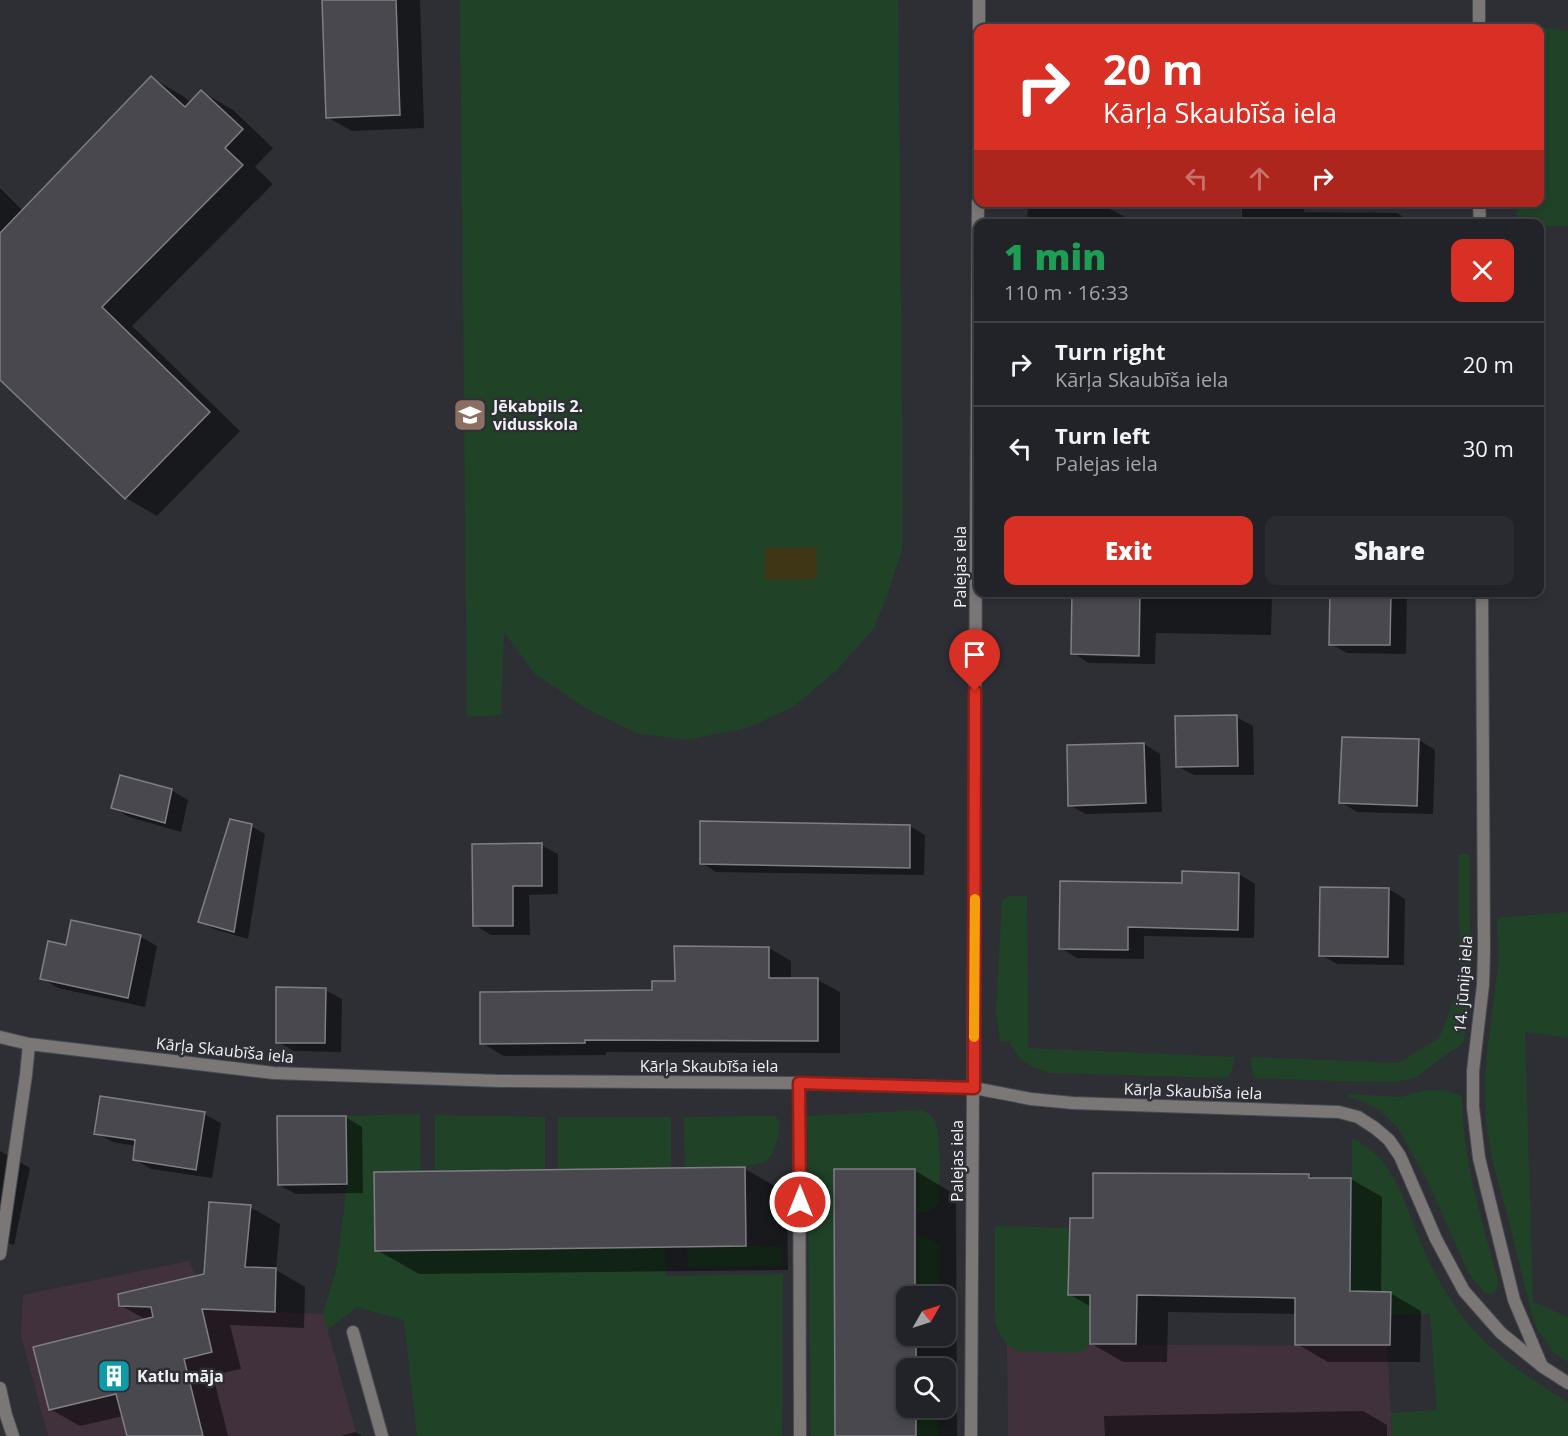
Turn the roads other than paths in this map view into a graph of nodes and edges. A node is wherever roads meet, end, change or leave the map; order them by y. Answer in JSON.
{"nodes":[{"id":1,"x":979,"y":0,"type":"edge"},
{"id":2,"x":1479,"y":0,"type":"edge"},
{"id":3,"x":979,"y":24,"type":"edge"},
{"id":4,"x":1479,"y":24,"type":"edge"},
{"id":5,"x":976,"y":597,"type":"edge"},
{"id":6,"x":1482,"y":597,"type":"edge"},
{"id":7,"x":0,"y":1037,"type":"edge"},
{"id":8,"x":29,"y":1044,"type":"junction"},
{"id":9,"x":799,"y":1083,"type":"junction"},
{"id":10,"x":974,"y":1088,"type":"junction"},
{"id":11,"x":0,"y":1254,"type":"edge"},
{"id":12,"x":352,"y":1332,"type":"dead end"},
{"id":13,"x":1543,"y":1368,"type":"junction"},
{"id":14,"x":1568,"y":1383,"type":"edge"},
{"id":15,"x":0,"y":1388,"type":"edge"},
{"id":16,"x":13,"y":1436,"type":"edge"},
{"id":17,"x":382,"y":1436,"type":"edge"},
{"id":18,"x":800,"y":1436,"type":"edge"},
{"id":19,"x":971,"y":1436,"type":"edge"}],
"edges":[{"from":1,"to":3,"type":"street"},
{"from":2,"to":4,"type":"street"},
{"from":5,"to":10,"type":"street","name":"Palejas iela"},
{"from":6,"to":13,"type":"street","name":"14. jūnija iela"},
{"from":7,"to":8,"type":"street","name":"Kārļa Skaubīša iela"},
{"from":8,"to":9,"type":"street","name":"Kārļa Skaubīša iela"},
{"from":8,"to":11,"type":"street"},
{"from":9,"to":10,"type":"street","name":"Kārļa Skaubīša iela"},
{"from":9,"to":18,"type":"street"},
{"from":10,"to":13,"type":"street","name":"Kārļa Skaubīša iela"},
{"from":10,"to":19,"type":"street","name":"Palejas iela"},
{"from":12,"to":17,"type":"street"},
{"from":13,"to":14,"type":"street","name":"Kārļa Skaubīša iela"},
{"from":15,"to":16,"type":"street"}]}
